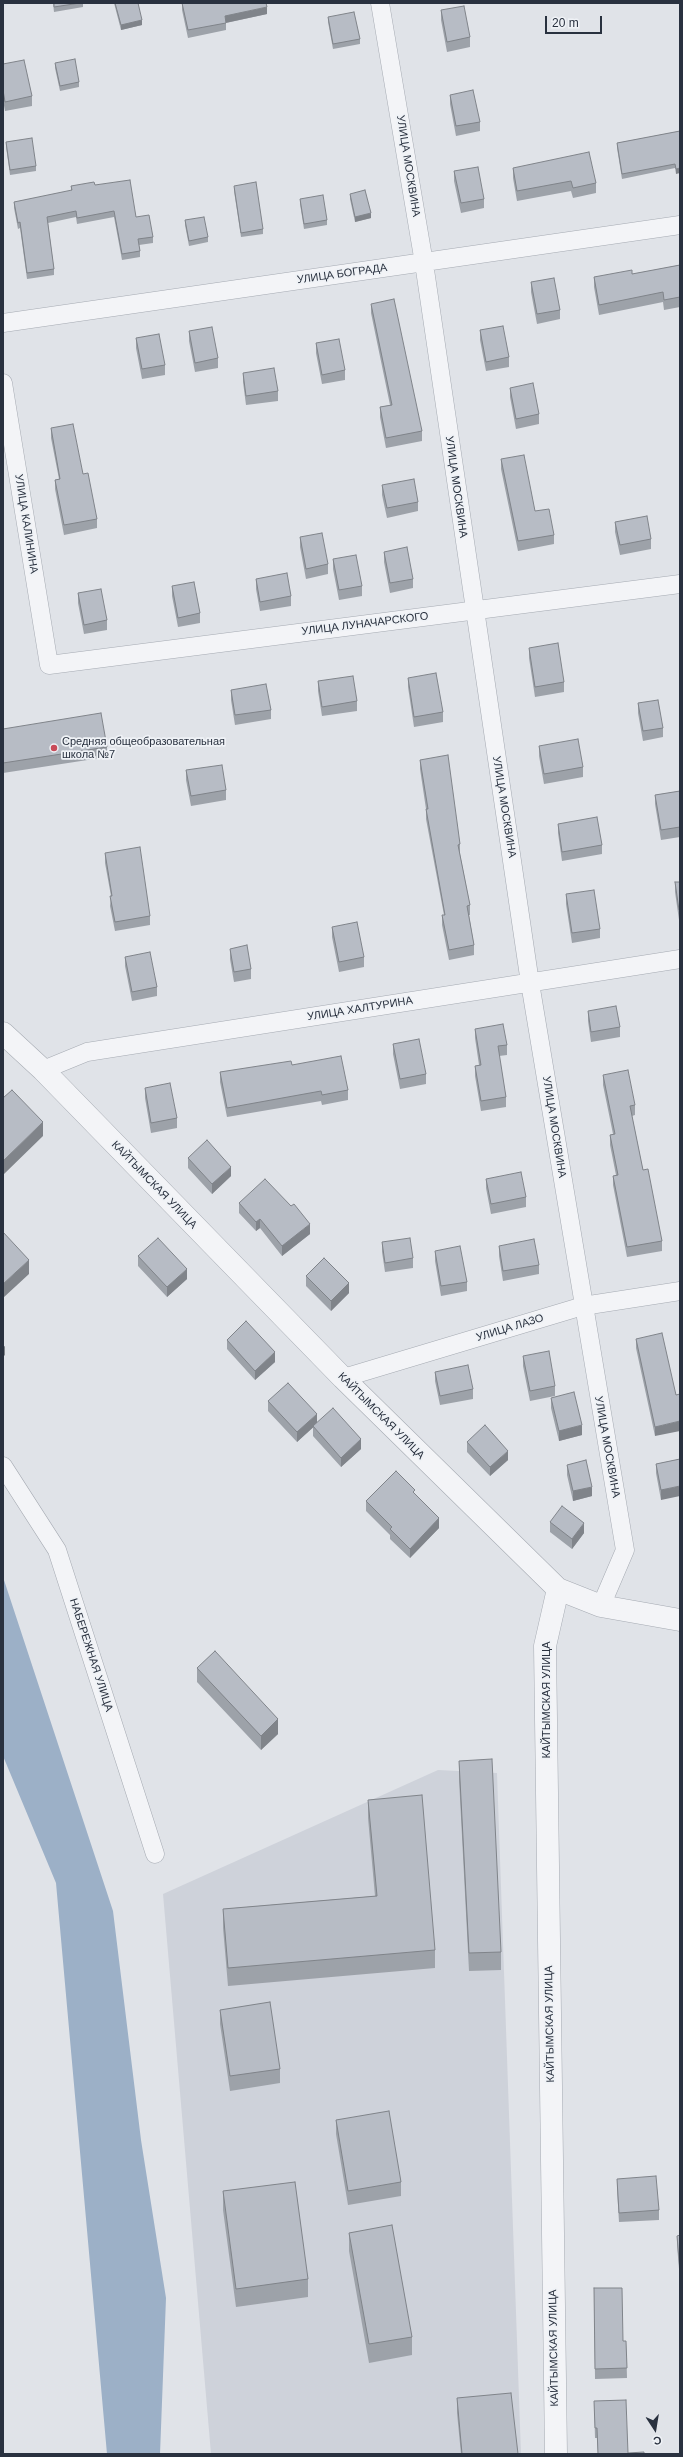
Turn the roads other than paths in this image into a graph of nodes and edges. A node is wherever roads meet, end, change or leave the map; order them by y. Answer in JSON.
{"nodes":[{"id":1,"x":380,"y":3,"type":"edge"},
{"id":2,"x":680,"y":225,"type":"edge"},
{"id":3,"x":424,"y":263,"type":"junction"},
{"id":4,"x":3,"y":323,"type":"edge"},
{"id":5,"x":3,"y":383,"type":"edge"},
{"id":6,"x":680,"y":584,"type":"edge"},
{"id":7,"x":474,"y":610,"type":"junction"},
{"id":8,"x":49,"y":665,"type":"joint"},
{"id":9,"x":680,"y":959,"type":"edge"},
{"id":10,"x":530,"y":983,"type":"junction"},
{"id":11,"x":3,"y":1033,"type":"edge"},
{"id":12,"x":43,"y":1070,"type":"junction"},
{"id":13,"x":680,"y":1290,"type":"edge"},
{"id":14,"x":583,"y":1306,"type":"junction"},
{"id":15,"x":343,"y":1378,"type":"junction"},
{"id":16,"x":3,"y":1466,"type":"edge"},
{"id":17,"x":558,"y":1589,"type":"junction"},
{"id":18,"x":602,"y":1606,"type":"junction"},
{"id":19,"x":680,"y":1620,"type":"edge"},
{"id":20,"x":155,"y":1854,"type":"dead end"},
{"id":21,"x":556,"y":2454,"type":"edge"}],
"edges":[{"from":1,"to":3,"type":"street","name":"УЛИЦА МОСКВИНА"},
{"from":2,"to":3,"type":"street","name":"УЛИЦА БОГРАДА"},
{"from":3,"to":4,"type":"street","name":"УЛИЦА БОГРАДА"},
{"from":3,"to":7,"type":"street","name":"УЛИЦА МОСКВИНА"},
{"from":5,"to":8,"type":"street","name":"УЛИЦА КАЛИНИНА"},
{"from":6,"to":7,"type":"street","name":"УЛИЦА ЛУНАЧАРСКОГО"},
{"from":7,"to":8,"type":"street","name":"УЛИЦА ЛУНАЧАРСКОГО"},
{"from":7,"to":10,"type":"street","name":"УЛИЦА МОСКВИНА"},
{"from":9,"to":10,"type":"street","name":"УЛИЦА ХАЛТУРИНА"},
{"from":10,"to":12,"type":"street","name":"УЛИЦА ХАЛТУРИНА"},
{"from":10,"to":14,"type":"street","name":"УЛИЦА МОСКВИНА"},
{"from":11,"to":12,"type":"street","name":"КАЙТЫМСКАЯ УЛИЦА"},
{"from":12,"to":15,"type":"street","name":"КАЙТЫМСКАЯ УЛИЦА"},
{"from":13,"to":14,"type":"street","name":"УЛИЦА ЛАЗО"},
{"from":14,"to":15,"type":"street","name":"УЛИЦА ЛАЗО"},
{"from":14,"to":18,"type":"street","name":"УЛИЦА МОСКВИНА"},
{"from":15,"to":17,"type":"street","name":"КАЙТЫМСКАЯ УЛИЦА"},
{"from":16,"to":20,"type":"street","name":"НАБЕРЕЖНАЯ УЛИЦА"},
{"from":17,"to":18,"type":"street"},
{"from":17,"to":21,"type":"street","name":"КАЙТЫМСКАЯ УЛИЦА"},
{"from":18,"to":19,"type":"street"}]}
